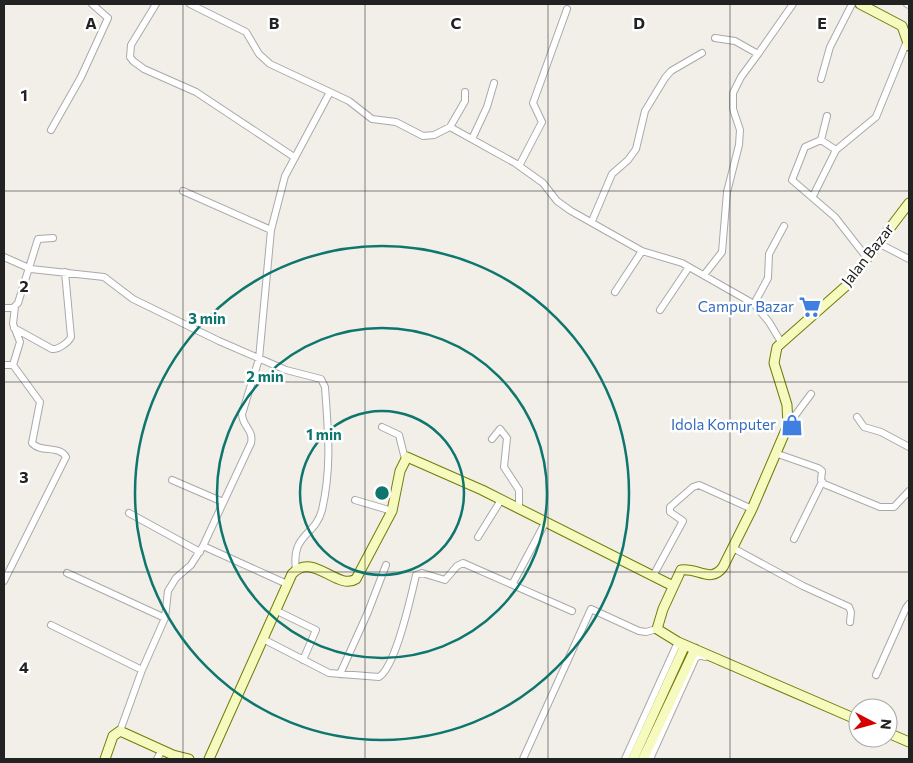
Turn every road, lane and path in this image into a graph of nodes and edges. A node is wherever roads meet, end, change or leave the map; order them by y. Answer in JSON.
{"nodes":[{"id":1,"x":92,"y":4,"type":"edge"},
{"id":2,"x":156,"y":4,"type":"edge"},
{"id":3,"x":190,"y":4,"type":"edge"},
{"id":4,"x":793,"y":4,"type":"edge"},
{"id":5,"x":852,"y":4,"type":"edge"},
{"id":6,"x":863,"y":4,"type":"edge"},
{"id":7,"x":567,"y":9,"type":"dead end"},
{"id":8,"x":715,"y":38,"type":"dead end"},
{"id":9,"x":908,"y":44,"type":"edge"},
{"id":10,"x":702,"y":53,"type":"dead end"},
{"id":11,"x":758,"y":54,"type":"junction"},
{"id":12,"x":820,"y":79,"type":"dead end"},
{"id":13,"x":494,"y":83,"type":"dead end"},
{"id":14,"x":330,"y":92,"type":"junction"},
{"id":15,"x":465,"y":92,"type":"dead end"},
{"id":16,"x":827,"y":116,"type":"dead end"},
{"id":17,"x":450,"y":128,"type":"junction"},
{"id":18,"x":52,"y":130,"type":"dead end"},
{"id":19,"x":472,"y":139,"type":"junction"},
{"id":20,"x":821,"y":140,"type":"junction"},
{"id":21,"x":836,"y":150,"type":"junction"},
{"id":22,"x":294,"y":157,"type":"junction"},
{"id":23,"x":519,"y":166,"type":"junction"},
{"id":24,"x":183,"y":190,"type":"dead end"},
{"id":25,"x":813,"y":196,"type":"junction"},
{"id":26,"x":909,"y":203,"type":"edge"},
{"id":27,"x":592,"y":221,"type":"junction"},
{"id":28,"x":784,"y":226,"type":"dead end"},
{"id":29,"x":271,"y":230,"type":"junction"},
{"id":30,"x":53,"y":238,"type":"dead end"},
{"id":31,"x":882,"y":245,"type":"junction"},
{"id":32,"x":642,"y":251,"type":"junction"},
{"id":33,"x":4,"y":257,"type":"edge"},
{"id":34,"x":867,"y":258,"type":"junction"},
{"id":35,"x":909,"y":259,"type":"edge"},
{"id":36,"x":689,"y":266,"type":"junction"},
{"id":37,"x":28,"y":268,"type":"junction"},
{"id":38,"x":65,"y":272,"type":"junction"},
{"id":39,"x":704,"y":275,"type":"junction"},
{"id":40,"x":615,"y":292,"type":"dead end"},
{"id":41,"x":754,"y":304,"type":"junction"},
{"id":42,"x":15,"y":306,"type":"junction"},
{"id":43,"x":4,"y":308,"type":"edge"},
{"id":44,"x":660,"y":310,"type":"dead end"},
{"id":45,"x":14,"y":328,"type":"junction"},
{"id":46,"x":781,"y":342,"type":"junction"},
{"id":47,"x":259,"y":359,"type":"junction"},
{"id":48,"x":4,"y":365,"type":"edge"},
{"id":49,"x":13,"y":365,"type":"junction"},
{"id":50,"x":810,"y":394,"type":"dead end"},
{"id":51,"x":857,"y":417,"type":"dead end"},
{"id":52,"x":788,"y":424,"type":"junction"},
{"id":53,"x":382,"y":427,"type":"dead end"},
{"id":54,"x":492,"y":440,"type":"dead end"},
{"id":55,"x":909,"y":447,"type":"edge"},
{"id":56,"x":775,"y":453,"type":"junction"},
{"id":57,"x":405,"y":459,"type":"junction"},
{"id":58,"x":172,"y":480,"type":"dead end"},
{"id":59,"x":822,"y":482,"type":"junction"},
{"id":60,"x":909,"y":491,"type":"edge"},
{"id":61,"x":355,"y":500,"type":"dead end"},
{"id":62,"x":501,"y":500,"type":"junction"},
{"id":63,"x":223,"y":502,"type":"junction"},
{"id":64,"x":519,"y":508,"type":"junction"},
{"id":65,"x":752,"y":509,"type":"junction"},
{"id":66,"x":392,"y":511,"type":"junction"},
{"id":67,"x":129,"y":513,"type":"dead end"},
{"id":68,"x":545,"y":523,"type":"junction"},
{"id":69,"x":478,"y":536,"type":"dead end"},
{"id":70,"x":794,"y":539,"type":"dead end"},
{"id":71,"x":733,"y":548,"type":"junction"},
{"id":72,"x":202,"y":549,"type":"junction"},
{"id":73,"x":386,"y":565,"type":"dead end"},
{"id":74,"x":296,"y":570,"type":"junction"},
{"id":75,"x":67,"y":572,"type":"dead end"},
{"id":76,"x":653,"y":576,"type":"junction"},
{"id":77,"x":4,"y":581,"type":"edge"},
{"id":78,"x":513,"y":583,"type":"junction"},
{"id":79,"x":287,"y":584,"type":"junction"},
{"id":80,"x":673,"y":586,"type":"junction"},
{"id":81,"x":909,"y":604,"type":"edge"},
{"id":82,"x":275,"y":610,"type":"junction"},
{"id":83,"x":572,"y":611,"type":"dead end"},
{"id":84,"x":165,"y":618,"type":"junction"},
{"id":85,"x":850,"y":622,"type":"dead end"},
{"id":86,"x":51,"y":625,"type":"dead end"},
{"id":87,"x":657,"y":628,"type":"junction"},
{"id":88,"x":263,"y":639,"type":"junction"},
{"id":89,"x":681,"y":643,"type":"junction"},
{"id":90,"x":695,"y":649,"type":"junction"},
{"id":91,"x":303,"y":660,"type":"junction"},
{"id":92,"x":142,"y":670,"type":"junction"},
{"id":93,"x":340,"y":674,"type":"junction"},
{"id":94,"x":876,"y":675,"type":"dead end"},
{"id":95,"x":848,"y":716,"type":"edge"},
{"id":96,"x":848,"y":720,"type":"edge"},
{"id":97,"x":120,"y":731,"type":"junction"},
{"id":98,"x":162,"y":750,"type":"junction"},
{"id":99,"x":105,"y":759,"type":"edge"},
{"id":100,"x":157,"y":759,"type":"edge"},
{"id":101,"x":189,"y":759,"type":"edge"},
{"id":102,"x":210,"y":759,"type":"edge"},
{"id":103,"x":523,"y":759,"type":"edge"},
{"id":104,"x":625,"y":759,"type":"edge"},
{"id":105,"x":633,"y":759,"type":"edge"},
{"id":106,"x":643,"y":759,"type":"edge"},
{"id":107,"x":650,"y":759,"type":"edge"}],
"edges":[{"from":1,"to":18,"type":"street"},
{"from":2,"to":22,"type":"street"},
{"from":3,"to":14,"type":"street"},
{"from":4,"to":11,"type":"street"},
{"from":5,"to":12,"type":"street"},
{"from":6,"to":9,"type":"street"},
{"from":7,"to":23,"type":"street"},
{"from":8,"to":11,"type":"street"},
{"from":9,"to":21,"type":"street"},
{"from":10,"to":27,"type":"street"},
{"from":11,"to":39,"type":"street"},
{"from":13,"to":19,"type":"street"},
{"from":14,"to":17,"type":"street"},
{"from":14,"to":22,"type":"street"},
{"from":15,"to":17,"type":"street"},
{"from":16,"to":20,"type":"street"},
{"from":17,"to":19,"type":"street"},
{"from":19,"to":23,"type":"street"},
{"from":20,"to":21,"type":"street"},
{"from":20,"to":25,"type":"street"},
{"from":21,"to":25,"type":"street"},
{"from":22,"to":29,"type":"street"},
{"from":23,"to":27,"type":"street"},
{"from":24,"to":29,"type":"street"},
{"from":25,"to":34,"type":"street"},
{"from":26,"to":31,"type":"street","name":"Jalan Bazar"},
{"from":27,"to":32,"type":"street"},
{"from":28,"to":41,"type":"street"},
{"from":29,"to":47,"type":"street"},
{"from":30,"to":37,"type":"street"},
{"from":31,"to":34,"type":"street","name":"Jalan Bazar"},
{"from":31,"to":35,"type":"street"},
{"from":32,"to":36,"type":"street"},
{"from":32,"to":40,"type":"street"},
{"from":33,"to":37,"type":"street"},
{"from":34,"to":46,"type":"street","name":"Jalan Bazar"},
{"from":36,"to":39,"type":"street"},
{"from":36,"to":44,"type":"street"},
{"from":37,"to":38,"type":"street"},
{"from":37,"to":42,"type":"street"},
{"from":38,"to":45,"type":"street"},
{"from":38,"to":47,"type":"street"},
{"from":39,"to":41,"type":"street"},
{"from":41,"to":46,"type":"street"},
{"from":42,"to":43,"type":"street"},
{"from":42,"to":45,"type":"street"},
{"from":45,"to":49,"type":"street"},
{"from":46,"to":52,"type":"street"},
{"from":47,"to":63,"type":"street"},
{"from":47,"to":74,"type":"street"},
{"from":48,"to":49,"type":"street"},
{"from":49,"to":77,"type":"street"},
{"from":50,"to":52,"type":"street"},
{"from":51,"to":55,"type":"street"},
{"from":52,"to":56,"type":"street"},
{"from":53,"to":57,"type":"street"},
{"from":54,"to":64,"type":"street"},
{"from":56,"to":59,"type":"street"},
{"from":56,"to":65,"type":"street"},
{"from":57,"to":62,"type":"street"},
{"from":57,"to":66,"type":"street"},
{"from":58,"to":63,"type":"street"},
{"from":59,"to":60,"type":"street"},
{"from":59,"to":70,"type":"street"},
{"from":61,"to":66,"type":"street"},
{"from":62,"to":64,"type":"street"},
{"from":62,"to":69,"type":"street"},
{"from":63,"to":72,"type":"street"},
{"from":64,"to":68,"type":"street"},
{"from":65,"to":71,"type":"street"},
{"from":65,"to":76,"type":"street"},
{"from":66,"to":74,"type":"street"},
{"from":67,"to":72,"type":"street"},
{"from":68,"to":76,"type":"street"},
{"from":68,"to":78,"type":"street"},
{"from":71,"to":80,"type":"street"},
{"from":71,"to":85,"type":"street"},
{"from":72,"to":79,"type":"street"},
{"from":72,"to":84,"type":"street"},
{"from":73,"to":93,"type":"street"},
{"from":74,"to":79,"type":"street"},
{"from":75,"to":84,"type":"street"},
{"from":76,"to":80,"type":"street"},
{"from":78,"to":83,"type":"street"},
{"from":78,"to":93,"type":"street"},
{"from":79,"to":82,"type":"street"},
{"from":80,"to":87,"type":"street"},
{"from":81,"to":94,"type":"street"},
{"from":82,"to":88,"type":"street"},
{"from":82,"to":91,"type":"street"},
{"from":84,"to":92,"type":"street"},
{"from":86,"to":92,"type":"street"},
{"from":87,"to":89,"type":"street"},
{"from":87,"to":103,"type":"street"},
{"from":88,"to":91,"type":"street"},
{"from":88,"to":102,"type":"street"},
{"from":89,"to":90,"type":"street"},
{"from":89,"to":104,"type":"street"},
{"from":89,"to":105,"type":"street"},
{"from":90,"to":95,"type":"street"},
{"from":90,"to":106,"type":"street"},
{"from":91,"to":93,"type":"street"},
{"from":92,"to":97,"type":"street"},
{"from":96,"to":107,"type":"street"},
{"from":97,"to":98,"type":"street"},
{"from":97,"to":99,"type":"street"},
{"from":98,"to":100,"type":"street"},
{"from":98,"to":101,"type":"street"}]}
